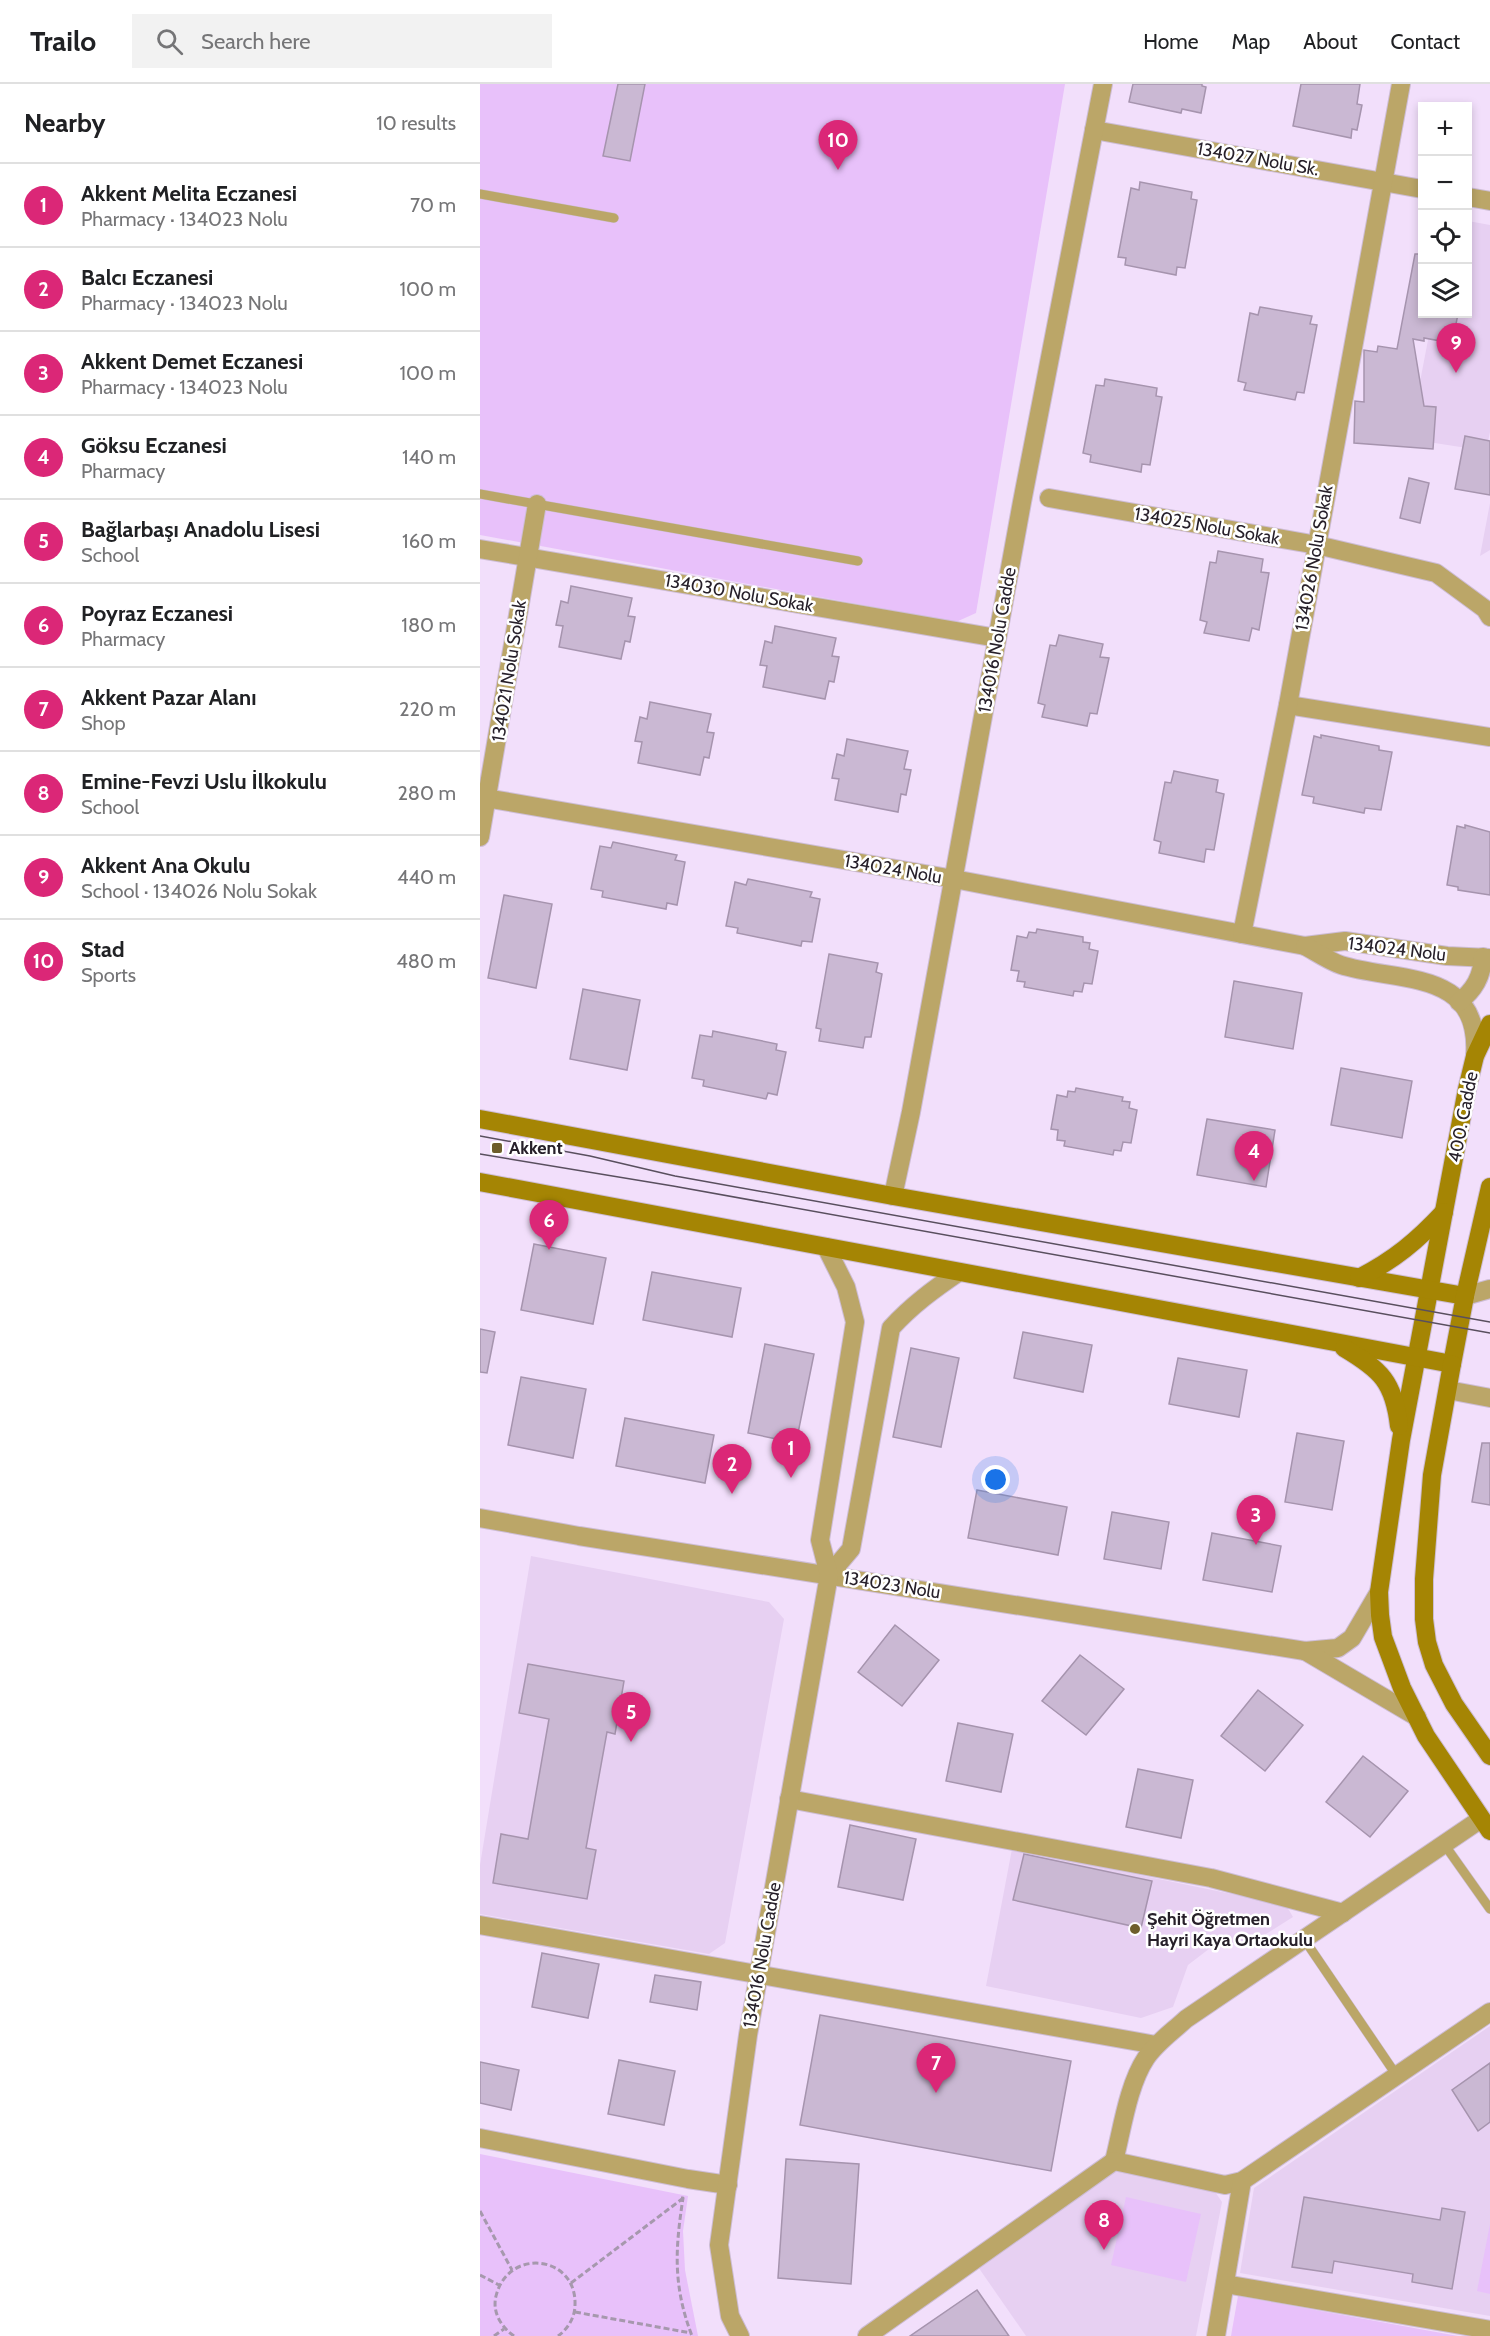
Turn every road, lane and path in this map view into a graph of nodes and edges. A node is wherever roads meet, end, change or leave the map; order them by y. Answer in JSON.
{"nodes":[{"id":1,"x":1103,"y":84,"type":"edge"},
{"id":2,"x":1401,"y":84,"type":"edge"},
{"id":3,"x":1094,"y":130,"type":"junction"},
{"id":4,"x":1382,"y":182,"type":"junction"},
{"id":5,"x":1418,"y":188,"type":"edge"},
{"id":6,"x":480,"y":194,"type":"edge"},
{"id":7,"x":1472,"y":197,"type":"edge"},
{"id":8,"x":1490,"y":201,"type":"edge"},
{"id":9,"x":614,"y":218,"type":"dead end"},
{"id":10,"x":480,"y":494,"type":"edge"},
{"id":11,"x":1049,"y":498,"type":"dead end"},
{"id":12,"x":537,"y":504,"type":"junction"},
{"id":13,"x":1317,"y":545,"type":"junction"},
{"id":14,"x":480,"y":549,"type":"edge"},
{"id":15,"x":527,"y":557,"type":"junction"},
{"id":16,"x":858,"y":561,"type":"dead end"},
{"id":17,"x":1488,"y":611,"type":"edge"},
{"id":18,"x":997,"y":638,"type":"junction"},
{"id":19,"x":1288,"y":705,"type":"junction"},
{"id":20,"x":1490,"y":737,"type":"edge"},
{"id":21,"x":484,"y":798,"type":"edge"},
{"id":22,"x":480,"y":837,"type":"edge"},
{"id":23,"x":954,"y":879,"type":"junction"},
{"id":24,"x":1242,"y":934,"type":"junction"},
{"id":25,"x":1305,"y":946,"type":"junction"},
{"id":26,"x":1486,"y":957,"type":"edge"},
{"id":27,"x":1459,"y":1002,"type":"junction"},
{"id":28,"x":1490,"y":1024,"type":"edge"},
{"id":29,"x":1475,"y":1056,"type":"junction"},
{"id":30,"x":480,"y":1119,"type":"edge"},
{"id":31,"x":480,"y":1182,"type":"edge"},
{"id":32,"x":1490,"y":1187,"type":"edge"},
{"id":33,"x":893,"y":1196,"type":"junction"},
{"id":34,"x":1444,"y":1212,"type":"junction"},
{"id":35,"x":826,"y":1247,"type":"junction"},
{"id":36,"x":960,"y":1272,"type":"junction"},
{"id":37,"x":1359,"y":1278,"type":"junction"},
{"id":38,"x":1490,"y":1289,"type":"edge"},
{"id":39,"x":1429,"y":1290,"type":"junction"},
{"id":40,"x":1465,"y":1296,"type":"junction"},
{"id":41,"x":1332,"y":1341,"type":"junction"},
{"id":42,"x":1418,"y":1358,"type":"junction"},
{"id":43,"x":1452,"y":1364,"type":"junction"},
{"id":44,"x":1448,"y":1390,"type":"junction"},
{"id":45,"x":1490,"y":1398,"type":"edge"},
{"id":46,"x":1401,"y":1440,"type":"junction"},
{"id":47,"x":480,"y":1518,"type":"edge"},
{"id":48,"x":829,"y":1575,"type":"junction"},
{"id":49,"x":1379,"y":1592,"type":"junction"},
{"id":50,"x":1305,"y":1651,"type":"junction"},
{"id":51,"x":1417,"y":1717,"type":"junction"},
{"id":52,"x":1490,"y":1756,"type":"edge"},
{"id":53,"x":789,"y":1799,"type":"junction"},
{"id":54,"x":1486,"y":1825,"type":"edge"},
{"id":55,"x":1444,"y":1844,"type":"junction"},
{"id":56,"x":1490,"y":1909,"type":"edge"},
{"id":57,"x":1343,"y":1913,"type":"junction"},
{"id":58,"x":480,"y":1925,"type":"edge"},
{"id":59,"x":1304,"y":1939,"type":"junction"},
{"id":60,"x":758,"y":1976,"type":"junction"},
{"id":61,"x":1490,"y":2012,"type":"edge"},
{"id":62,"x":1156,"y":2045,"type":"junction"},
{"id":63,"x":1397,"y":2076,"type":"junction"},
{"id":64,"x":480,"y":2138,"type":"edge"},
{"id":65,"x":1114,"y":2161,"type":"junction"},
{"id":66,"x":688,"y":2179,"type":"junction"},
{"id":67,"x":1242,"y":2181,"type":"junction"},
{"id":68,"x":728,"y":2185,"type":"junction"},
{"id":69,"x":672,"y":2196,"type":"dead end"},
{"id":70,"x":683,"y":2198,"type":"junction"},
{"id":71,"x":480,"y":2211,"type":"edge"},
{"id":72,"x":512,"y":2270,"type":"junction"},
{"id":73,"x":480,"y":2275,"type":"edge"},
{"id":74,"x":571,"y":2283,"type":"junction"},
{"id":75,"x":1225,"y":2284,"type":"junction"},
{"id":76,"x":499,"y":2285,"type":"junction"},
{"id":77,"x":575,"y":2312,"type":"junction"},
{"id":78,"x":504,"y":2329,"type":"junction"},
{"id":79,"x":1490,"y":2330,"type":"edge"},
{"id":80,"x":691,"y":2335,"type":"edge"},
{"id":81,"x":494,"y":2336,"type":"edge"},
{"id":82,"x":514,"y":2336,"type":"edge"},
{"id":83,"x":560,"y":2336,"type":"edge"},
{"id":84,"x":740,"y":2336,"type":"edge"},
{"id":85,"x":867,"y":2336,"type":"edge"},
{"id":86,"x":1216,"y":2336,"type":"edge"}],
"edges":[{"from":1,"to":3,"type":"street","name":"134016 Nolu Cadde"},
{"from":2,"to":4,"type":"street","name":"134026 Nolu Sokak"},
{"from":3,"to":4,"type":"street","name":"134027 Nolu Sk."},
{"from":3,"to":18,"type":"street","name":"134016 Nolu Cadde"},
{"from":4,"to":5,"type":"street","name":"134027 Nolu Sk."},
{"from":4,"to":13,"type":"street","name":"134026 Nolu Sokak"},
{"from":6,"to":9,"type":"lane"},
{"from":7,"to":8,"type":"street"},
{"from":10,"to":12,"type":"lane"},
{"from":11,"to":13,"type":"street","name":"134025 Nolu Sokak"},
{"from":12,"to":15,"type":"street","name":"134021 Nolu Sokak"},
{"from":12,"to":16,"type":"lane"},
{"from":13,"to":17,"type":"street","name":"134025 Nolu Sokak"},
{"from":13,"to":19,"type":"street","name":"134026 Nolu Sokak"},
{"from":14,"to":15,"type":"street","name":"134030 Nolu Sokak"},
{"from":15,"to":18,"type":"street","name":"134030 Nolu Sokak"},
{"from":15,"to":21,"type":"street","name":"134021 Nolu Sokak"},
{"from":18,"to":23,"type":"street","name":"134016 Nolu Cadde"},
{"from":19,"to":20,"type":"street"},
{"from":19,"to":24,"type":"street","name":"134026 Nolu Sokak"},
{"from":21,"to":22,"type":"street","name":"134021 Nolu Sokak"},
{"from":21,"to":23,"type":"street","name":"134024 Nolu"},
{"from":23,"to":24,"type":"street","name":"134024 Nolu"},
{"from":23,"to":33,"type":"street","name":"134016 Nolu Cadde"},
{"from":24,"to":25,"type":"street","name":"134024 Nolu"},
{"from":25,"to":26,"type":"street","name":"134024 Nolu"},
{"from":25,"to":27,"type":"street","name":"134024 Nolu"},
{"from":26,"to":27,"type":"street"},
{"from":27,"to":29,"type":"street","name":"134024 Nolu"},
{"from":28,"to":29,"type":"main road","name":"400. Cadde"},
{"from":29,"to":34,"type":"main road","name":"400. Cadde"},
{"from":30,"to":33,"type":"main road"},
{"from":31,"to":35,"type":"main road"},
{"from":32,"to":40,"type":"main road"},
{"from":33,"to":37,"type":"main road"},
{"from":34,"to":37,"type":"main road"},
{"from":34,"to":39,"type":"main road","name":"400. Cadde"},
{"from":35,"to":36,"type":"main road"},
{"from":35,"to":48,"type":"street"},
{"from":36,"to":41,"type":"main road"},
{"from":36,"to":48,"type":"street"},
{"from":37,"to":39,"type":"main road"},
{"from":38,"to":40,"type":"street"},
{"from":39,"to":40,"type":"main road"},
{"from":39,"to":42,"type":"main road","name":"400. Cadde"},
{"from":40,"to":43,"type":"main road"},
{"from":41,"to":42,"type":"main road"},
{"from":41,"to":46,"type":"main road"},
{"from":42,"to":43,"type":"main road"},
{"from":42,"to":46,"type":"main road","name":"400. Cadde"},
{"from":43,"to":44,"type":"main road"},
{"from":44,"to":45,"type":"street"},
{"from":44,"to":52,"type":"main road"},
{"from":46,"to":49,"type":"main road"},
{"from":47,"to":48,"type":"street","name":"134023 Nolu"},
{"from":48,"to":50,"type":"street","name":"134023 Nolu"},
{"from":48,"to":53,"type":"street","name":"134016 Nolu Cadde"},
{"from":49,"to":50,"type":"street"},
{"from":49,"to":51,"type":"main road"},
{"from":50,"to":51,"type":"street"},
{"from":51,"to":54,"type":"main road"},
{"from":53,"to":57,"type":"street"},
{"from":53,"to":60,"type":"street","name":"134016 Nolu Cadde"},
{"from":54,"to":55,"type":"street"},
{"from":55,"to":56,"type":"lane"},
{"from":55,"to":57,"type":"street"},
{"from":57,"to":59,"type":"street"},
{"from":58,"to":60,"type":"street"},
{"from":59,"to":62,"type":"street"},
{"from":59,"to":63,"type":"lane"},
{"from":60,"to":62,"type":"street"},
{"from":60,"to":68,"type":"street","name":"134016 Nolu Cadde"},
{"from":61,"to":63,"type":"street"},
{"from":62,"to":65,"type":"street"},
{"from":63,"to":67,"type":"street"},
{"from":64,"to":66,"type":"street"},
{"from":65,"to":67,"type":"street"},
{"from":65,"to":85,"type":"street"},
{"from":66,"to":68,"type":"street"},
{"from":66,"to":70,"type":"path"},
{"from":67,"to":75,"type":"street"},
{"from":68,"to":84,"type":"street","name":"134016 Nolu Cadde"},
{"from":69,"to":70,"type":"path"},
{"from":70,"to":74,"type":"path"},
{"from":70,"to":80,"type":"path"},
{"from":71,"to":72,"type":"path"},
{"from":72,"to":74,"type":"path"},
{"from":72,"to":76,"type":"path"},
{"from":73,"to":76,"type":"path"},
{"from":74,"to":77,"type":"path"},
{"from":75,"to":79,"type":"street"},
{"from":75,"to":86,"type":"street"},
{"from":76,"to":78,"type":"path"},
{"from":77,"to":80,"type":"path"},
{"from":77,"to":83,"type":"path"},
{"from":78,"to":81,"type":"path"},
{"from":78,"to":82,"type":"path"}]}
